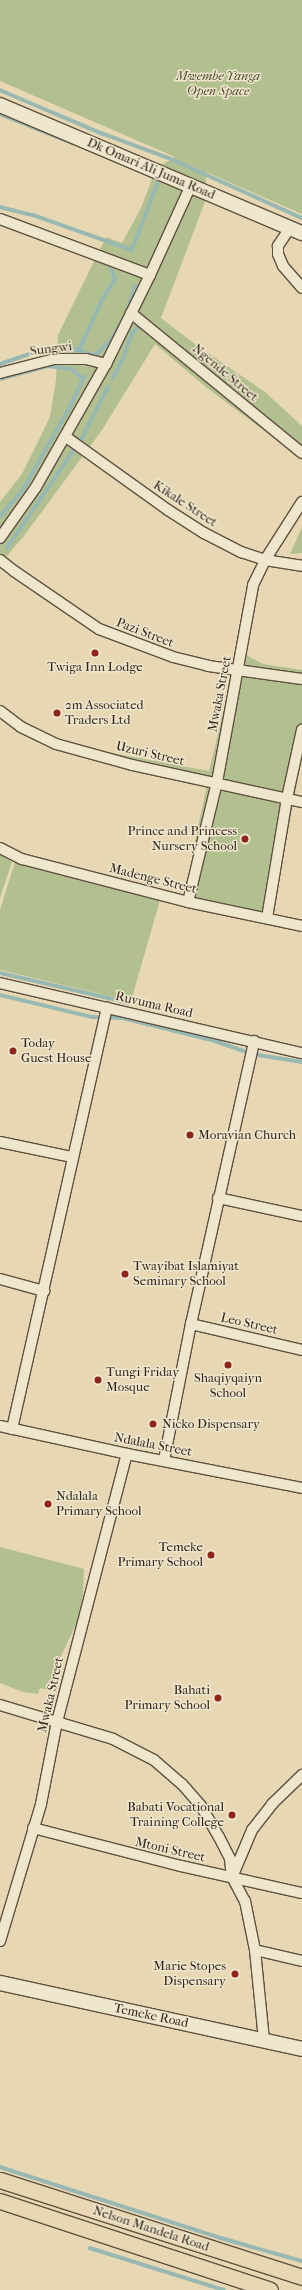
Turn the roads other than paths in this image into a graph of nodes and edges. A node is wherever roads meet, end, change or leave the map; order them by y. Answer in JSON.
{"nodes":[{"id":1,"x":0,"y":105,"type":"edge"},
{"id":2,"x":191,"y":185,"type":"junction"},
{"id":3,"x":0,"y":219,"type":"edge"},
{"id":4,"x":296,"y":230,"type":"edge"},
{"id":5,"x":150,"y":275,"type":"junction"},
{"id":6,"x":302,"y":288,"type":"edge"},
{"id":7,"x":131,"y":313,"type":"junction"},
{"id":8,"x":106,"y":364,"type":"junction"},
{"id":9,"x":0,"y":373,"type":"edge"},
{"id":10,"x":66,"y":437,"type":"junction"},
{"id":11,"x":302,"y":453,"type":"edge"},
{"id":12,"x":302,"y":502,"type":"edge"},
{"id":13,"x":0,"y":538,"type":"edge"},
{"id":14,"x":0,"y":560,"type":"edge"},
{"id":15,"x":265,"y":560,"type":"junction"},
{"id":16,"x":302,"y":566,"type":"edge"},
{"id":17,"x":238,"y":668,"type":"junction"},
{"id":18,"x":302,"y":680,"type":"edge"},
{"id":19,"x":0,"y":711,"type":"edge"},
{"id":20,"x":302,"y":730,"type":"edge"},
{"id":21,"x":217,"y":782,"type":"junction"},
{"id":22,"x":286,"y":798,"type":"junction"},
{"id":23,"x":302,"y":802,"type":"edge"},
{"id":24,"x":0,"y":848,"type":"edge"},
{"id":25,"x":188,"y":902,"type":"junction"},
{"id":26,"x":267,"y":918,"type":"junction"},
{"id":27,"x":302,"y":926,"type":"edge"},
{"id":28,"x":0,"y":983,"type":"edge"},
{"id":29,"x":107,"y":1008,"type":"junction"},
{"id":30,"x":254,"y":1041,"type":"junction"},
{"id":31,"x":302,"y":1053,"type":"edge"},
{"id":32,"x":0,"y":1142,"type":"edge"},
{"id":33,"x":72,"y":1158,"type":"junction"},
{"id":34,"x":218,"y":1198,"type":"junction"},
{"id":35,"x":302,"y":1216,"type":"edge"},
{"id":36,"x":0,"y":1279,"type":"edge"},
{"id":37,"x":44,"y":1291,"type":"junction"},
{"id":38,"x":191,"y":1324,"type":"junction"},
{"id":39,"x":302,"y":1350,"type":"edge"},
{"id":40,"x":0,"y":1426,"type":"edge"},
{"id":41,"x":12,"y":1429,"type":"junction"},
{"id":42,"x":127,"y":1454,"type":"junction"},
{"id":43,"x":164,"y":1460,"type":"junction"},
{"id":44,"x":302,"y":1488,"type":"edge"},
{"id":45,"x":0,"y":1705,"type":"edge"},
{"id":46,"x":57,"y":1722,"type":"junction"},
{"id":47,"x":302,"y":1775,"type":"edge"},
{"id":48,"x":33,"y":1828,"type":"junction"},
{"id":49,"x":232,"y":1877,"type":"junction"},
{"id":50,"x":302,"y":1893,"type":"edge"},
{"id":51,"x":0,"y":1941,"type":"edge"},
{"id":52,"x":255,"y":1950,"type":"junction"},
{"id":53,"x":302,"y":1961,"type":"edge"},
{"id":54,"x":0,"y":1983,"type":"edge"},
{"id":55,"x":264,"y":2040,"type":"junction"},
{"id":56,"x":302,"y":2049,"type":"edge"},
{"id":57,"x":0,"y":2180,"type":"edge"},
{"id":58,"x":0,"y":2201,"type":"edge"},
{"id":59,"x":302,"y":2277,"type":"edge"},
{"id":60,"x":270,"y":2290,"type":"edge"}],
"edges":[{"from":1,"to":2,"type":"street","name":"Dk Omari Ali Juma Road"},
{"from":2,"to":4,"type":"street","name":"Dk Omari Ali Juma Road"},
{"from":2,"to":5,"type":"street"},
{"from":3,"to":5,"type":"street"},
{"from":4,"to":6,"type":"street"},
{"from":5,"to":7,"type":"street"},
{"from":7,"to":8,"type":"street"},
{"from":7,"to":11,"type":"street","name":"Ngende Street"},
{"from":8,"to":9,"type":"street","name":"Sungwi"},
{"from":8,"to":10,"type":"street"},
{"from":10,"to":13,"type":"street"},
{"from":10,"to":15,"type":"street","name":"Kikale Street"},
{"from":12,"to":15,"type":"street","name":"Mwaka Street"},
{"from":14,"to":17,"type":"street","name":"Pazi Street"},
{"from":15,"to":16,"type":"street","name":"Kikale Street"},
{"from":15,"to":17,"type":"street","name":"Mwaka Street"},
{"from":17,"to":18,"type":"street","name":"Pazi Street"},
{"from":17,"to":21,"type":"street","name":"Mwaka Street"},
{"from":19,"to":21,"type":"street","name":"Uzuri Street"},
{"from":20,"to":22,"type":"street"},
{"from":21,"to":22,"type":"street","name":"Uzuri Street"},
{"from":21,"to":25,"type":"street","name":"Mwaka Street"},
{"from":22,"to":23,"type":"street","name":"Uzuri Street"},
{"from":22,"to":26,"type":"street"},
{"from":24,"to":25,"type":"street","name":"Madenge Street"},
{"from":25,"to":26,"type":"street","name":"Madenge Street"},
{"from":26,"to":27,"type":"street","name":"Madenge Street"},
{"from":28,"to":29,"type":"street","name":"Ruvuma Road"},
{"from":29,"to":30,"type":"street","name":"Ruvuma Road"},
{"from":29,"to":33,"type":"street"},
{"from":30,"to":31,"type":"street","name":"Ruvuma Road"},
{"from":30,"to":34,"type":"street"},
{"from":32,"to":33,"type":"street"},
{"from":33,"to":37,"type":"street"},
{"from":34,"to":35,"type":"street"},
{"from":34,"to":38,"type":"street"},
{"from":36,"to":37,"type":"street"},
{"from":37,"to":41,"type":"street"},
{"from":38,"to":39,"type":"street","name":"Leo Street"},
{"from":38,"to":43,"type":"street"},
{"from":40,"to":41,"type":"street","name":"Ndalala Street"},
{"from":41,"to":42,"type":"street","name":"Ndalala Street"},
{"from":42,"to":43,"type":"street","name":"Ndalala Street"},
{"from":42,"to":46,"type":"street","name":"Mwaka Street"},
{"from":43,"to":44,"type":"street","name":"Ndalala Street"},
{"from":45,"to":46,"type":"street"},
{"from":46,"to":48,"type":"street","name":"Mwaka Street"},
{"from":46,"to":49,"type":"street"},
{"from":47,"to":49,"type":"street"},
{"from":48,"to":49,"type":"street","name":"Mtoni Street"},
{"from":48,"to":51,"type":"street","name":"Mwaka Street"},
{"from":49,"to":50,"type":"street","name":"Mtoni Street"},
{"from":49,"to":52,"type":"street"},
{"from":52,"to":53,"type":"street"},
{"from":52,"to":55,"type":"street"},
{"from":54,"to":55,"type":"street","name":"Temeke Road"},
{"from":55,"to":56,"type":"street","name":"Temeke Road"},
{"from":57,"to":59,"type":"main road","name":"Nelson Mandela Road"},
{"from":58,"to":60,"type":"main road","name":"Nelson Mandela Road"}]}
